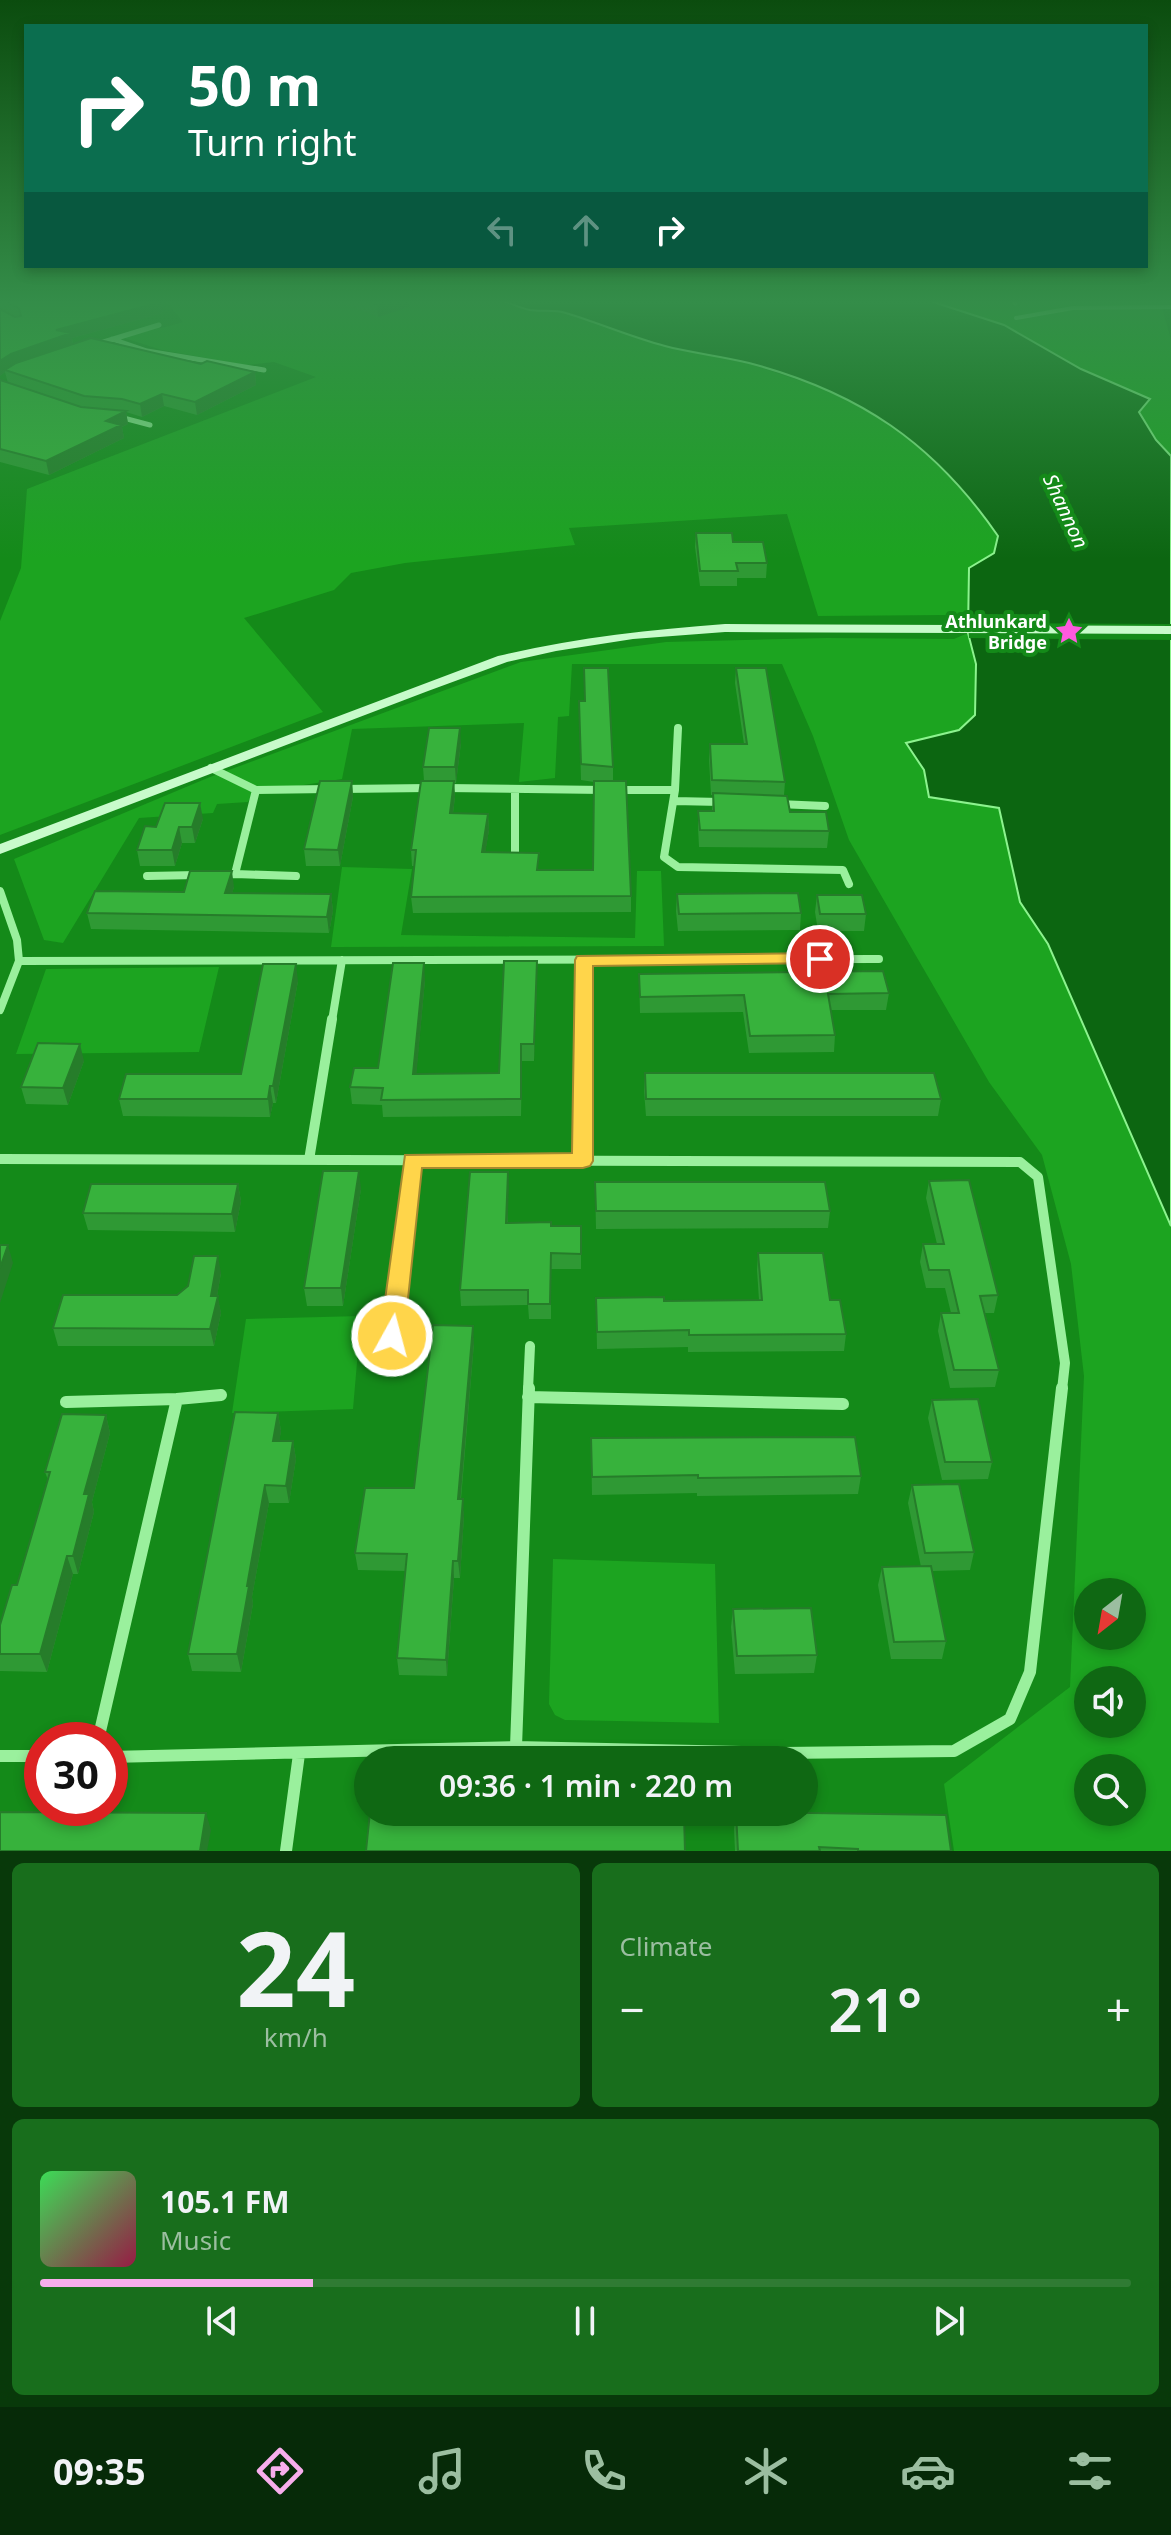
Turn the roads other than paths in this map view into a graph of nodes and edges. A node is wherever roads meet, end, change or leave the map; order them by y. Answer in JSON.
{"nodes":[{"id":1,"x":110,"y":416,"type":"edge"},
{"id":2,"x":150,"y":425,"type":"dead end"},
{"id":3,"x":1171,"y":630,"type":"edge"},
{"id":4,"x":678,"y":728,"type":"dead end"},
{"id":5,"x":210,"y":767,"type":"junction"},
{"id":6,"x":515,"y":789,"type":"junction"},
{"id":7,"x":256,"y":790,"type":"junction"},
{"id":8,"x":675,"y":790,"type":"junction"},
{"id":9,"x":674,"y":801,"type":"junction"},
{"id":10,"x":734,"y":803,"type":"edge"},
{"id":11,"x":764,"y":804,"type":"edge"},
{"id":12,"x":825,"y":806,"type":"dead end"},
{"id":13,"x":0,"y":849,"type":"edge"},
{"id":14,"x":841,"y":859,"type":"dead end"},
{"id":15,"x":515,"y":861,"type":"edge"},
{"id":16,"x":843,"y":870,"type":"junction"},
{"id":17,"x":235,"y":874,"type":"junction"},
{"id":18,"x":147,"y":876,"type":"dead end"},
{"id":19,"x":296,"y":876,"type":"dead end"},
{"id":20,"x":849,"y":884,"type":"dead end"},
{"id":21,"x":0,"y":891,"type":"edge"},
{"id":22,"x":879,"y":959,"type":"dead end"},
{"id":23,"x":342,"y":960,"type":"junction"},
{"id":24,"x":584,"y":960,"type":"junction"},
{"id":25,"x":19,"y":961,"type":"junction"},
{"id":26,"x":0,"y":1010,"type":"edge"},
{"id":27,"x":0,"y":1159,"type":"edge"},
{"id":28,"x":309,"y":1160,"type":"junction"},
{"id":29,"x":413,"y":1160,"type":"junction"},
{"id":30,"x":583,"y":1161,"type":"junction"},
{"id":31,"x":358,"y":1336,"type":"dead end"},
{"id":32,"x":530,"y":1346,"type":"dead end"},
{"id":33,"x":221,"y":1395,"type":"dead end"},
{"id":34,"x":528,"y":1397,"type":"junction"},
{"id":35,"x":177,"y":1399,"type":"junction"},
{"id":36,"x":66,"y":1402,"type":"dead end"},
{"id":37,"x":843,"y":1404,"type":"dead end"},
{"id":38,"x":102,"y":1722,"type":"edge"},
{"id":39,"x":516,"y":1746,"type":"edge"},
{"id":40,"x":354,"y":1752,"type":"edge"},
{"id":41,"x":818,"y":1753,"type":"edge"},
{"id":42,"x":299,"y":1754,"type":"junction"},
{"id":43,"x":0,"y":1756,"type":"edge"},
{"id":44,"x":24,"y":1756,"type":"edge"},
{"id":45,"x":128,"y":1757,"type":"edge"},
{"id":46,"x":286,"y":1851,"type":"edge"}],
"edges":[{"from":1,"to":2,"type":"street"},
{"from":3,"to":5,"type":"main road"},
{"from":4,"to":8,"type":"street"},
{"from":5,"to":7,"type":"street"},
{"from":5,"to":13,"type":"main road"},
{"from":6,"to":7,"type":"street"},
{"from":6,"to":8,"type":"street"},
{"from":6,"to":15,"type":"street"},
{"from":7,"to":17,"type":"street"},
{"from":8,"to":9,"type":"street"},
{"from":9,"to":10,"type":"street"},
{"from":9,"to":16,"type":"street"},
{"from":11,"to":12,"type":"street"},
{"from":14,"to":16,"type":"street"},
{"from":16,"to":20,"type":"street"},
{"from":17,"to":18,"type":"street"},
{"from":17,"to":19,"type":"street"},
{"from":21,"to":25,"type":"street"},
{"from":22,"to":24,"type":"street"},
{"from":23,"to":24,"type":"street"},
{"from":23,"to":25,"type":"street"},
{"from":23,"to":28,"type":"street"},
{"from":24,"to":30,"type":"street"},
{"from":25,"to":26,"type":"street"},
{"from":27,"to":28,"type":"street"},
{"from":28,"to":29,"type":"street"},
{"from":29,"to":30,"type":"street"},
{"from":29,"to":31,"type":"street"},
{"from":30,"to":41,"type":"street"},
{"from":32,"to":34,"type":"street"},
{"from":33,"to":35,"type":"street"},
{"from":34,"to":37,"type":"street"},
{"from":34,"to":39,"type":"street"},
{"from":35,"to":36,"type":"street"},
{"from":35,"to":38,"type":"street"},
{"from":40,"to":42,"type":"street"},
{"from":42,"to":45,"type":"street"},
{"from":42,"to":46,"type":"street"},
{"from":43,"to":44,"type":"street"}]}
